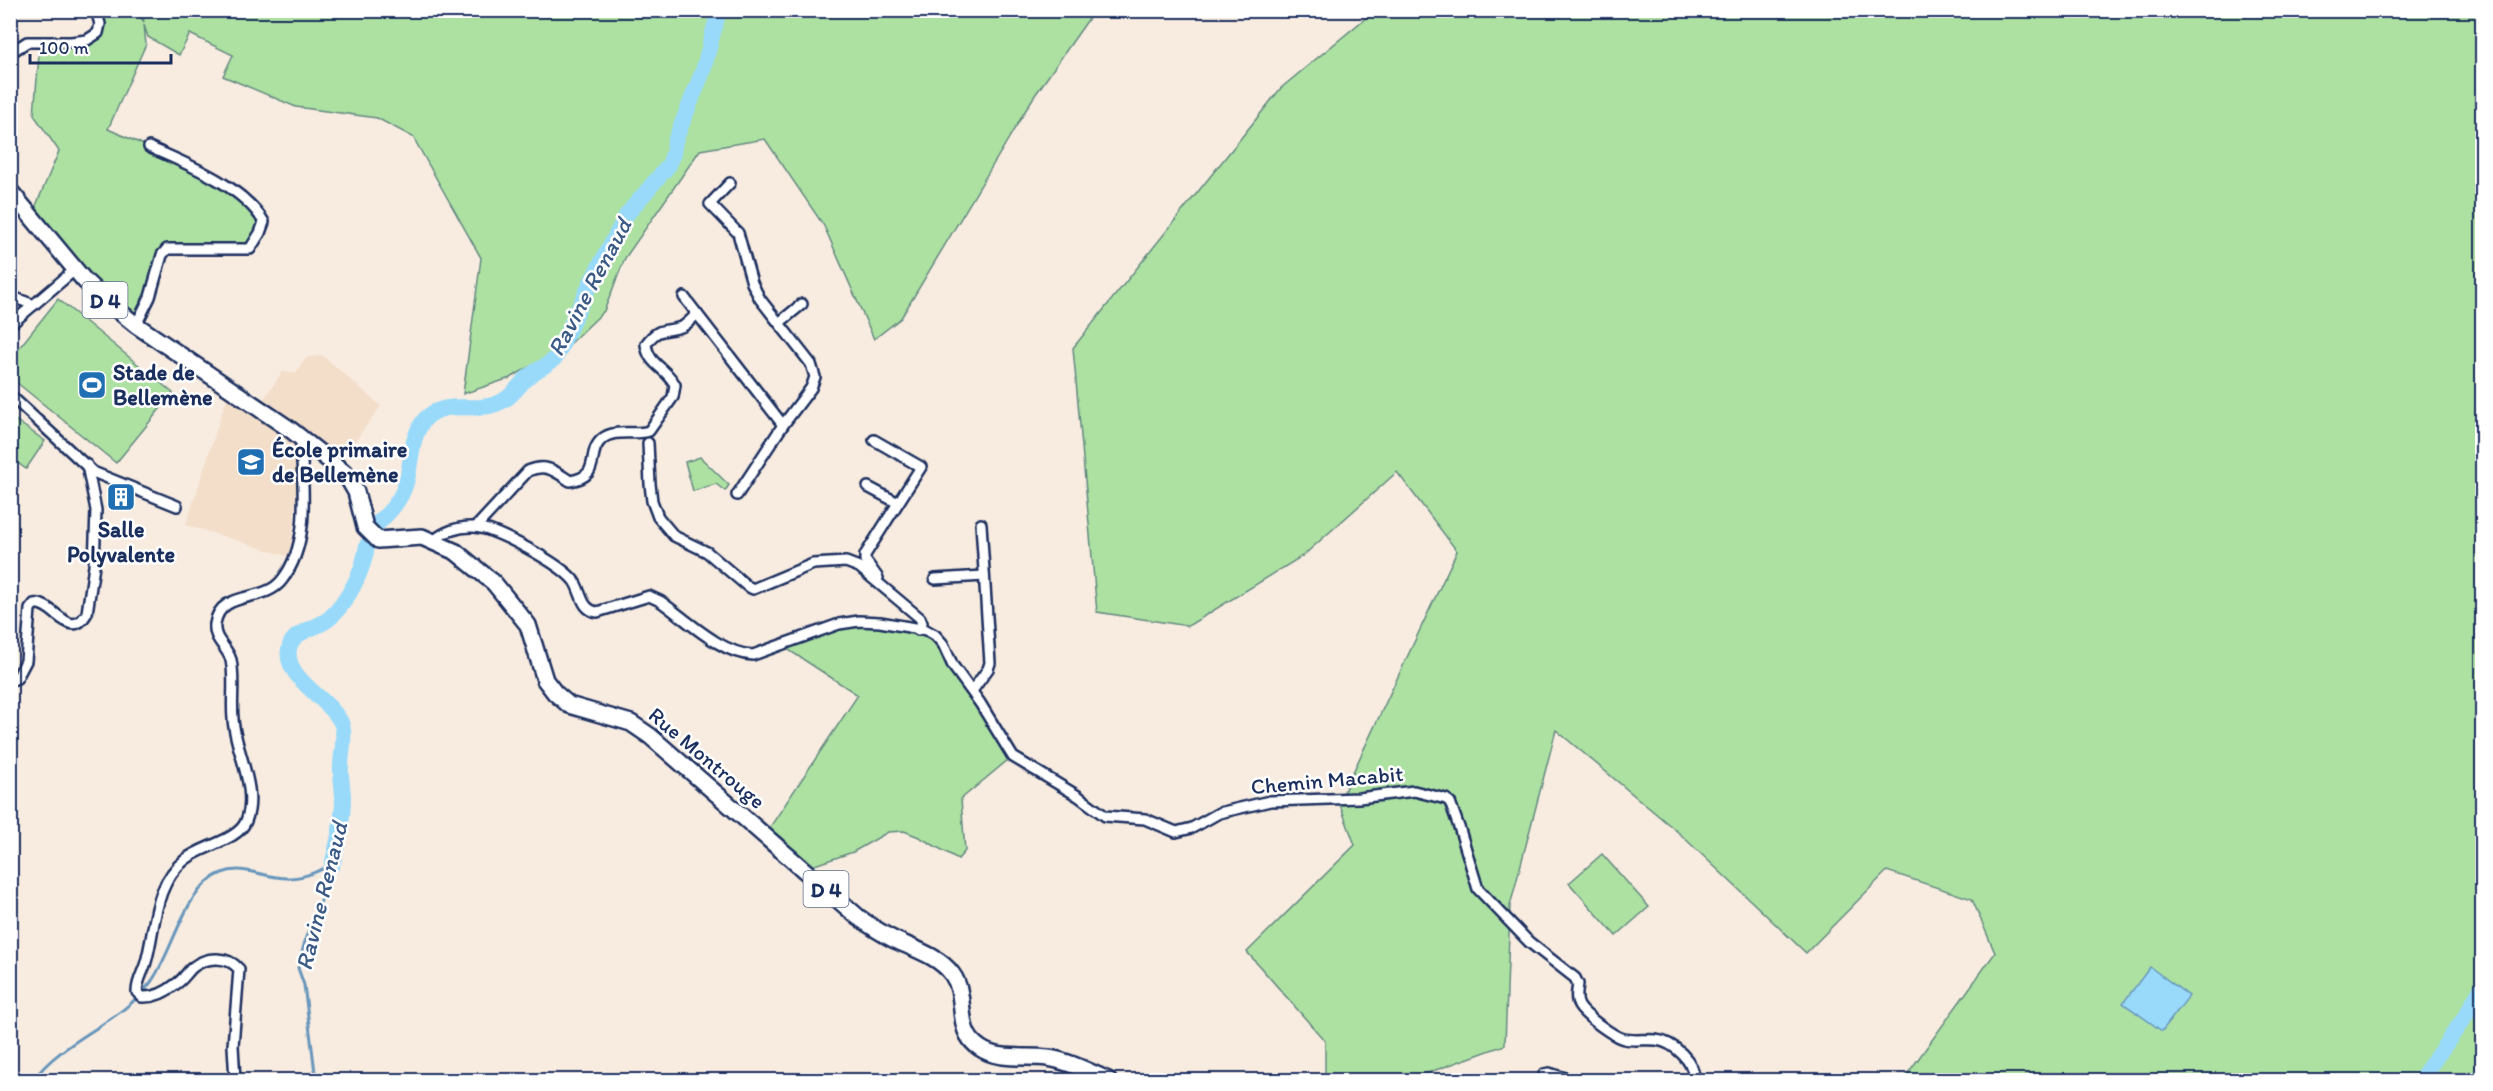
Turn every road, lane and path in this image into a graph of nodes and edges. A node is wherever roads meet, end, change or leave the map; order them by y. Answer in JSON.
{"nodes":[{"id":1,"x":97,"y":12,"type":"edge"},
{"id":2,"x":10,"y":53,"type":"edge"},
{"id":3,"x":149,"y":147,"type":"dead end"},
{"id":4,"x":730,"y":183,"type":"dead end"},
{"id":5,"x":10,"y":191,"type":"edge"},
{"id":6,"x":74,"y":267,"type":"junction"},
{"id":7,"x":10,"y":296,"type":"edge"},
{"id":8,"x":684,"y":297,"type":"dead end"},
{"id":9,"x":802,"y":304,"type":"dead end"},
{"id":10,"x":33,"y":305,"type":"junction"},
{"id":11,"x":697,"y":314,"type":"junction"},
{"id":12,"x":779,"y":323,"type":"junction"},
{"id":13,"x":10,"y":325,"type":"edge"},
{"id":14,"x":136,"y":325,"type":"junction"},
{"id":15,"x":10,"y":395,"type":"edge"},
{"id":16,"x":783,"y":425,"type":"junction"},
{"id":17,"x":301,"y":439,"type":"junction"},
{"id":18,"x":874,"y":440,"type":"dead end"},
{"id":19,"x":648,"y":442,"type":"dead end"},
{"id":20,"x":87,"y":465,"type":"junction"},
{"id":21,"x":868,"y":487,"type":"dead end"},
{"id":22,"x":737,"y":495,"type":"dead end"},
{"id":23,"x":898,"y":503,"type":"junction"},
{"id":24,"x":177,"y":506,"type":"dead end"},
{"id":25,"x":981,"y":524,"type":"dead end"},
{"id":26,"x":476,"y":527,"type":"junction"},
{"id":27,"x":432,"y":542,"type":"junction"},
{"id":28,"x":984,"y":576,"type":"junction"},
{"id":29,"x":935,"y":579,"type":"dead end"},
{"id":30,"x":882,"y":586,"type":"junction"},
{"id":31,"x":918,"y":630,"type":"junction"},
{"id":32,"x":10,"y":681,"type":"edge"},
{"id":33,"x":972,"y":691,"type":"junction"},
{"id":34,"x":235,"y":1080,"type":"edge"},
{"id":35,"x":1108,"y":1080,"type":"edge"},
{"id":36,"x":1545,"y":1080,"type":"edge"},
{"id":37,"x":1572,"y":1080,"type":"edge"},
{"id":38,"x":1694,"y":1080,"type":"edge"}],
"edges":[{"from":1,"to":2,"type":"street"},
{"from":3,"to":14,"type":"street"},
{"from":4,"to":12,"type":"street"},
{"from":5,"to":6,"type":"main road","name":"Rue Montrouge","number":"D 4"},
{"from":6,"to":10,"type":"street"},
{"from":6,"to":14,"type":"main road","name":"Rue Montrouge","number":"D 4"},
{"from":7,"to":10,"type":"street"},
{"from":8,"to":11,"type":"street"},
{"from":9,"to":12,"type":"street"},
{"from":10,"to":13,"type":"street"},
{"from":11,"to":16,"type":"street"},
{"from":11,"to":26,"type":"street"},
{"from":12,"to":16,"type":"street"},
{"from":14,"to":17,"type":"main road","name":"Rue Montrouge","number":"D 4"},
{"from":15,"to":20,"type":"street"},
{"from":16,"to":22,"type":"street"},
{"from":17,"to":27,"type":"main road","name":"Rue Montrouge","number":"D 4"},
{"from":17,"to":34,"type":"street"},
{"from":18,"to":23,"type":"street"},
{"from":19,"to":30,"type":"street"},
{"from":20,"to":24,"type":"street"},
{"from":20,"to":32,"type":"street"},
{"from":21,"to":23,"type":"street"},
{"from":23,"to":30,"type":"street"},
{"from":25,"to":28,"type":"street"},
{"from":26,"to":27,"type":"street"},
{"from":26,"to":31,"type":"street","name":"Chemin Macabit"},
{"from":27,"to":35,"type":"main road","name":"Rue Montrouge","number":"D 4"},
{"from":28,"to":29,"type":"street"},
{"from":28,"to":33,"type":"street"},
{"from":30,"to":31,"type":"street"},
{"from":31,"to":33,"type":"street","name":"Chemin Macabit"},
{"from":33,"to":38,"type":"street","name":"Chemin Macabit"},
{"from":36,"to":37,"type":"street"}]}
